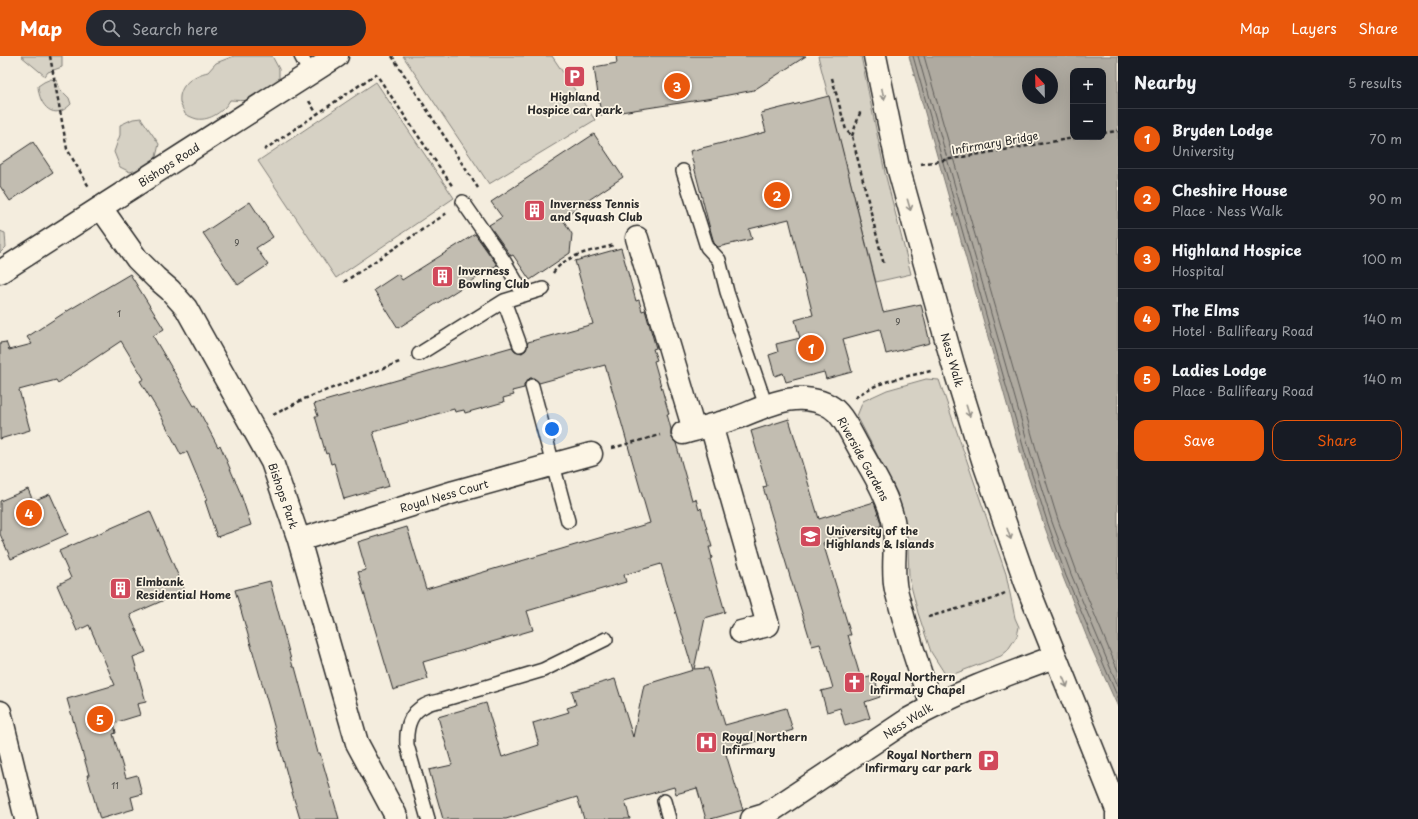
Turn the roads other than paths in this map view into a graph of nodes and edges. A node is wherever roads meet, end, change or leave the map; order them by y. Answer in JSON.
{"nodes":[{"id":1,"x":337,"y":56,"type":"edge"},
{"id":2,"x":875,"y":56,"type":"edge"},
{"id":3,"x":306,"y":65,"type":"edge"},
{"id":4,"x":683,"y":172,"type":"dead end"},
{"id":5,"x":463,"y":202,"type":"road end"},
{"id":6,"x":101,"y":208,"type":"junction"},
{"id":7,"x":637,"y":238,"type":"road end"},
{"id":8,"x":0,"y":272,"type":"edge"},
{"id":9,"x":543,"y":289,"type":"road end"},
{"id":10,"x":524,"y":295,"type":"junction"},
{"id":11,"x":504,"y":301,"type":"junction"},
{"id":12,"x":520,"y":345,"type":"dead end"},
{"id":13,"x":419,"y":354,"type":"road end"},
{"id":14,"x":532,"y":386,"type":"dead end"},
{"id":15,"x":766,"y":406,"type":"junction"},
{"id":16,"x":696,"y":430,"type":"junction"},
{"id":17,"x":591,"y":454,"type":"road end"},
{"id":18,"x":553,"y":465,"type":"junction"},
{"id":19,"x":568,"y":522,"type":"dead end"},
{"id":20,"x":299,"y":540,"type":"junction"},
{"id":21,"x":741,"y":632,"type":"dead end"},
{"id":22,"x":606,"y":639,"type":"dead end"},
{"id":23,"x":1054,"y":656,"type":"junction"},
{"id":24,"x":932,"y":706,"type":"junction"},
{"id":25,"x":0,"y":712,"type":"edge"},
{"id":26,"x":664,"y":801,"type":"dead end"},
{"id":27,"x":26,"y":819,"type":"edge"},
{"id":28,"x":397,"y":819,"type":"edge"},
{"id":29,"x":428,"y":819,"type":"edge"},
{"id":30,"x":669,"y":819,"type":"edge"},
{"id":31,"x":752,"y":819,"type":"edge"},
{"id":32,"x":1117,"y":819,"type":"edge"}],
"edges":[{"from":1,"to":3,"type":"street","name":"Bishops Road"},
{"from":2,"to":23,"type":"street","name":"Ness Walk","one_way":true},
{"from":3,"to":6,"type":"street","name":"Bishops Road"},
{"from":4,"to":15,"type":"lane"},
{"from":5,"to":10,"type":"lane"},
{"from":6,"to":8,"type":"street","name":"Bishops Road"},
{"from":6,"to":20,"type":"street","name":"Bishops Park"},
{"from":7,"to":16,"type":"street"},
{"from":9,"to":10,"type":"lane"},
{"from":10,"to":11,"type":"lane"},
{"from":11,"to":12,"type":"lane"},
{"from":11,"to":13,"type":"lane"},
{"from":14,"to":18,"type":"lane"},
{"from":15,"to":16,"type":"street","name":"Riverside Gardens"},
{"from":15,"to":24,"type":"street","name":"Riverside Gardens"},
{"from":16,"to":21,"type":"street"},
{"from":17,"to":18,"type":"street","name":"Royal Ness Court"},
{"from":18,"to":19,"type":"lane"},
{"from":18,"to":20,"type":"street","name":"Royal Ness Court"},
{"from":20,"to":28,"type":"street","name":"Bishops Park"},
{"from":22,"to":29,"type":"lane"},
{"from":23,"to":24,"type":"street","name":"Ness Walk"},
{"from":23,"to":32,"type":"street","name":"Ness Walk","one_way":true},
{"from":24,"to":31,"type":"street","name":"Ness Walk"},
{"from":25,"to":27,"type":"street"},
{"from":26,"to":30,"type":"lane"}]}
